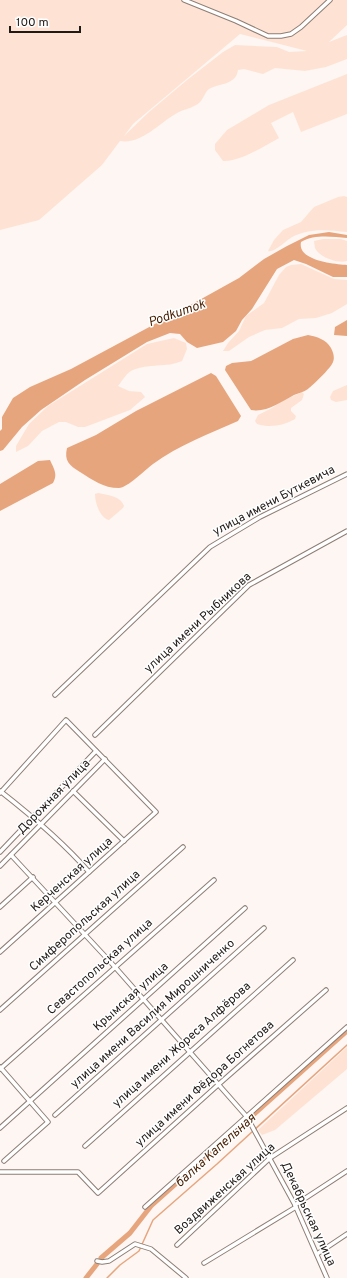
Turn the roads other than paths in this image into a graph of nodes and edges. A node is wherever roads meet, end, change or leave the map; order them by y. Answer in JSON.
{"nodes":[{"id":1,"x":184,"y":0,"type":"edge"},
{"id":2,"x":330,"y":0,"type":"edge"},
{"id":3,"x":347,"y":474,"type":"edge"},
{"id":4,"x":347,"y":531,"type":"edge"},
{"id":5,"x":55,"y":695,"type":"dead end"},
{"id":6,"x":95,"y":735,"type":"dead end"},
{"id":7,"x":96,"y":751,"type":"junction"},
{"id":8,"x":105,"y":759,"type":"junction"},
{"id":9,"x":73,"y":791,"type":"junction"},
{"id":10,"x":0,"y":792,"type":"edge"},
{"id":11,"x":32,"y":817,"type":"junction"},
{"id":12,"x":41,"y":824,"type":"junction"},
{"id":13,"x":124,"y":841,"type":"junction"},
{"id":14,"x":183,"y":847,"type":"dead end"},
{"id":15,"x":0,"y":852,"type":"edge"},
{"id":16,"x":11,"y":854,"type":"junction"},
{"id":17,"x":0,"y":866,"type":"edge"},
{"id":18,"x":89,"y":872,"type":"junction"},
{"id":19,"x":33,"y":877,"type":"junction"},
{"id":20,"x":214,"y":880,"type":"dead end"},
{"id":21,"x":55,"y":903,"type":"junction"},
{"id":22,"x":0,"y":907,"type":"edge"},
{"id":23,"x":245,"y":908,"type":"dead end"},
{"id":24,"x":264,"y":928,"type":"dead end"},
{"id":25,"x":84,"y":935,"type":"junction"},
{"id":26,"x":0,"y":952,"type":"edge"},
{"id":27,"x":293,"y":960,"type":"dead end"},
{"id":28,"x":115,"y":967,"type":"junction"},
{"id":29,"x":326,"y":990,"type":"dead end"},
{"id":30,"x":143,"y":999,"type":"junction"},
{"id":31,"x":0,"y":1010,"type":"edge"},
{"id":32,"x":161,"y":1020,"type":"junction"},
{"id":33,"x":347,"y":1027,"type":"edge"},
{"id":34,"x":189,"y":1052,"type":"junction"},
{"id":35,"x":0,"y":1068,"type":"edge"},
{"id":36,"x":219,"y":1084,"type":"junction"},
{"id":37,"x":30,"y":1102,"type":"junction"},
{"id":38,"x":347,"y":1108,"type":"edge"},
{"id":39,"x":54,"y":1115,"type":"dead end"},
{"id":40,"x":247,"y":1117,"type":"junction"},
{"id":41,"x":0,"y":1128,"type":"edge"},
{"id":42,"x":85,"y":1146,"type":"dead end"},
{"id":43,"x":270,"y":1158,"type":"junction"},
{"id":44,"x":4,"y":1161,"type":"dead end"},
{"id":45,"x":347,"y":1171,"type":"edge"},
{"id":46,"x":0,"y":1172,"type":"edge"},
{"id":47,"x":296,"y":1206,"type":"junction"},
{"id":48,"x":145,"y":1207,"type":"dead end"},
{"id":49,"x":347,"y":1234,"type":"edge"},
{"id":50,"x":177,"y":1245,"type":"dead end"},
{"id":51,"x":317,"y":1254,"type":"junction"},
{"id":52,"x":97,"y":1261,"type":"dead end"},
{"id":53,"x":204,"y":1263,"type":"dead end"},
{"id":54,"x":186,"y":1278,"type":"edge"},
{"id":55,"x":327,"y":1278,"type":"edge"}],
"edges":[{"from":1,"to":2,"type":"street"},
{"from":3,"to":5,"type":"street","name":"улица имени Буткевича"},
{"from":4,"to":6,"type":"street","name":"улица имени Рыбникова"},
{"from":7,"to":8,"type":"street"},
{"from":7,"to":10,"type":"street"},
{"from":7,"to":11,"type":"street","name":"Дорожная улица"},
{"from":8,"to":9,"type":"street","name":"Дорожная улица"},
{"from":8,"to":13,"type":"street","name":"Керченская улица"},
{"from":9,"to":12,"type":"street","name":"Дорожная улица"},
{"from":9,"to":13,"type":"street"},
{"from":10,"to":11,"type":"street"},
{"from":11,"to":12,"type":"street"},
{"from":11,"to":15,"type":"street","name":"Дорожная улица"},
{"from":12,"to":16,"type":"street","name":"Дорожная улица"},
{"from":12,"to":18,"type":"street"},
{"from":13,"to":18,"type":"street","name":"Керченская улица"},
{"from":14,"to":25,"type":"street","name":"Симферопольская улица"},
{"from":16,"to":17,"type":"street","name":"Дорожная улица"},
{"from":16,"to":19,"type":"street"},
{"from":18,"to":21,"type":"street","name":"Керченская улица"},
{"from":19,"to":21,"type":"street"},
{"from":19,"to":22,"type":"street"},
{"from":20,"to":28,"type":"street","name":"Севастопольская улица"},
{"from":21,"to":25,"type":"street"},
{"from":21,"to":26,"type":"street","name":"Керченская улица"},
{"from":23,"to":30,"type":"street","name":"Крымская улица"},
{"from":24,"to":32,"type":"street","name":"улица имени Василия Мирошниченко"},
{"from":25,"to":28,"type":"street"},
{"from":25,"to":31,"type":"street","name":"Симферопольская улица"},
{"from":27,"to":34,"type":"street","name":"улица имени Жореса Алфёрова"},
{"from":28,"to":30,"type":"street"},
{"from":28,"to":35,"type":"street","name":"Севастопольская улица"},
{"from":29,"to":36,"type":"street","name":"улица имени Фёдора Богнетова"},
{"from":30,"to":32,"type":"street"},
{"from":30,"to":37,"type":"street","name":"Крымская улица"},
{"from":32,"to":34,"type":"street"},
{"from":32,"to":39,"type":"street","name":"улица имени Василия Мирошниченко"},
{"from":33,"to":40,"type":"street"},
{"from":34,"to":36,"type":"street"},
{"from":34,"to":42,"type":"street","name":"улица имени Жореса Алфёрова"},
{"from":35,"to":37,"type":"street"},
{"from":36,"to":40,"type":"street"},
{"from":36,"to":46,"type":"street","name":"улица имени Фёдора Богнетова"},
{"from":37,"to":41,"type":"street","name":"Крымская улица"},
{"from":37,"to":44,"type":"street"},
{"from":38,"to":43,"type":"street","name":"Воздвиженская улица"},
{"from":40,"to":43,"type":"street","name":"Декабрьская улица"},
{"from":40,"to":48,"type":"street"},
{"from":43,"to":47,"type":"street","name":"Декабрьская улица"},
{"from":43,"to":50,"type":"street","name":"Воздвиженская улица"},
{"from":45,"to":47,"type":"street"},
{"from":47,"to":51,"type":"street","name":"Декабрьская улица"},
{"from":47,"to":53,"type":"street"},
{"from":49,"to":51,"type":"street"},
{"from":51,"to":55,"type":"street","name":"Декабрьская улица"},
{"from":52,"to":54,"type":"street"}]}
